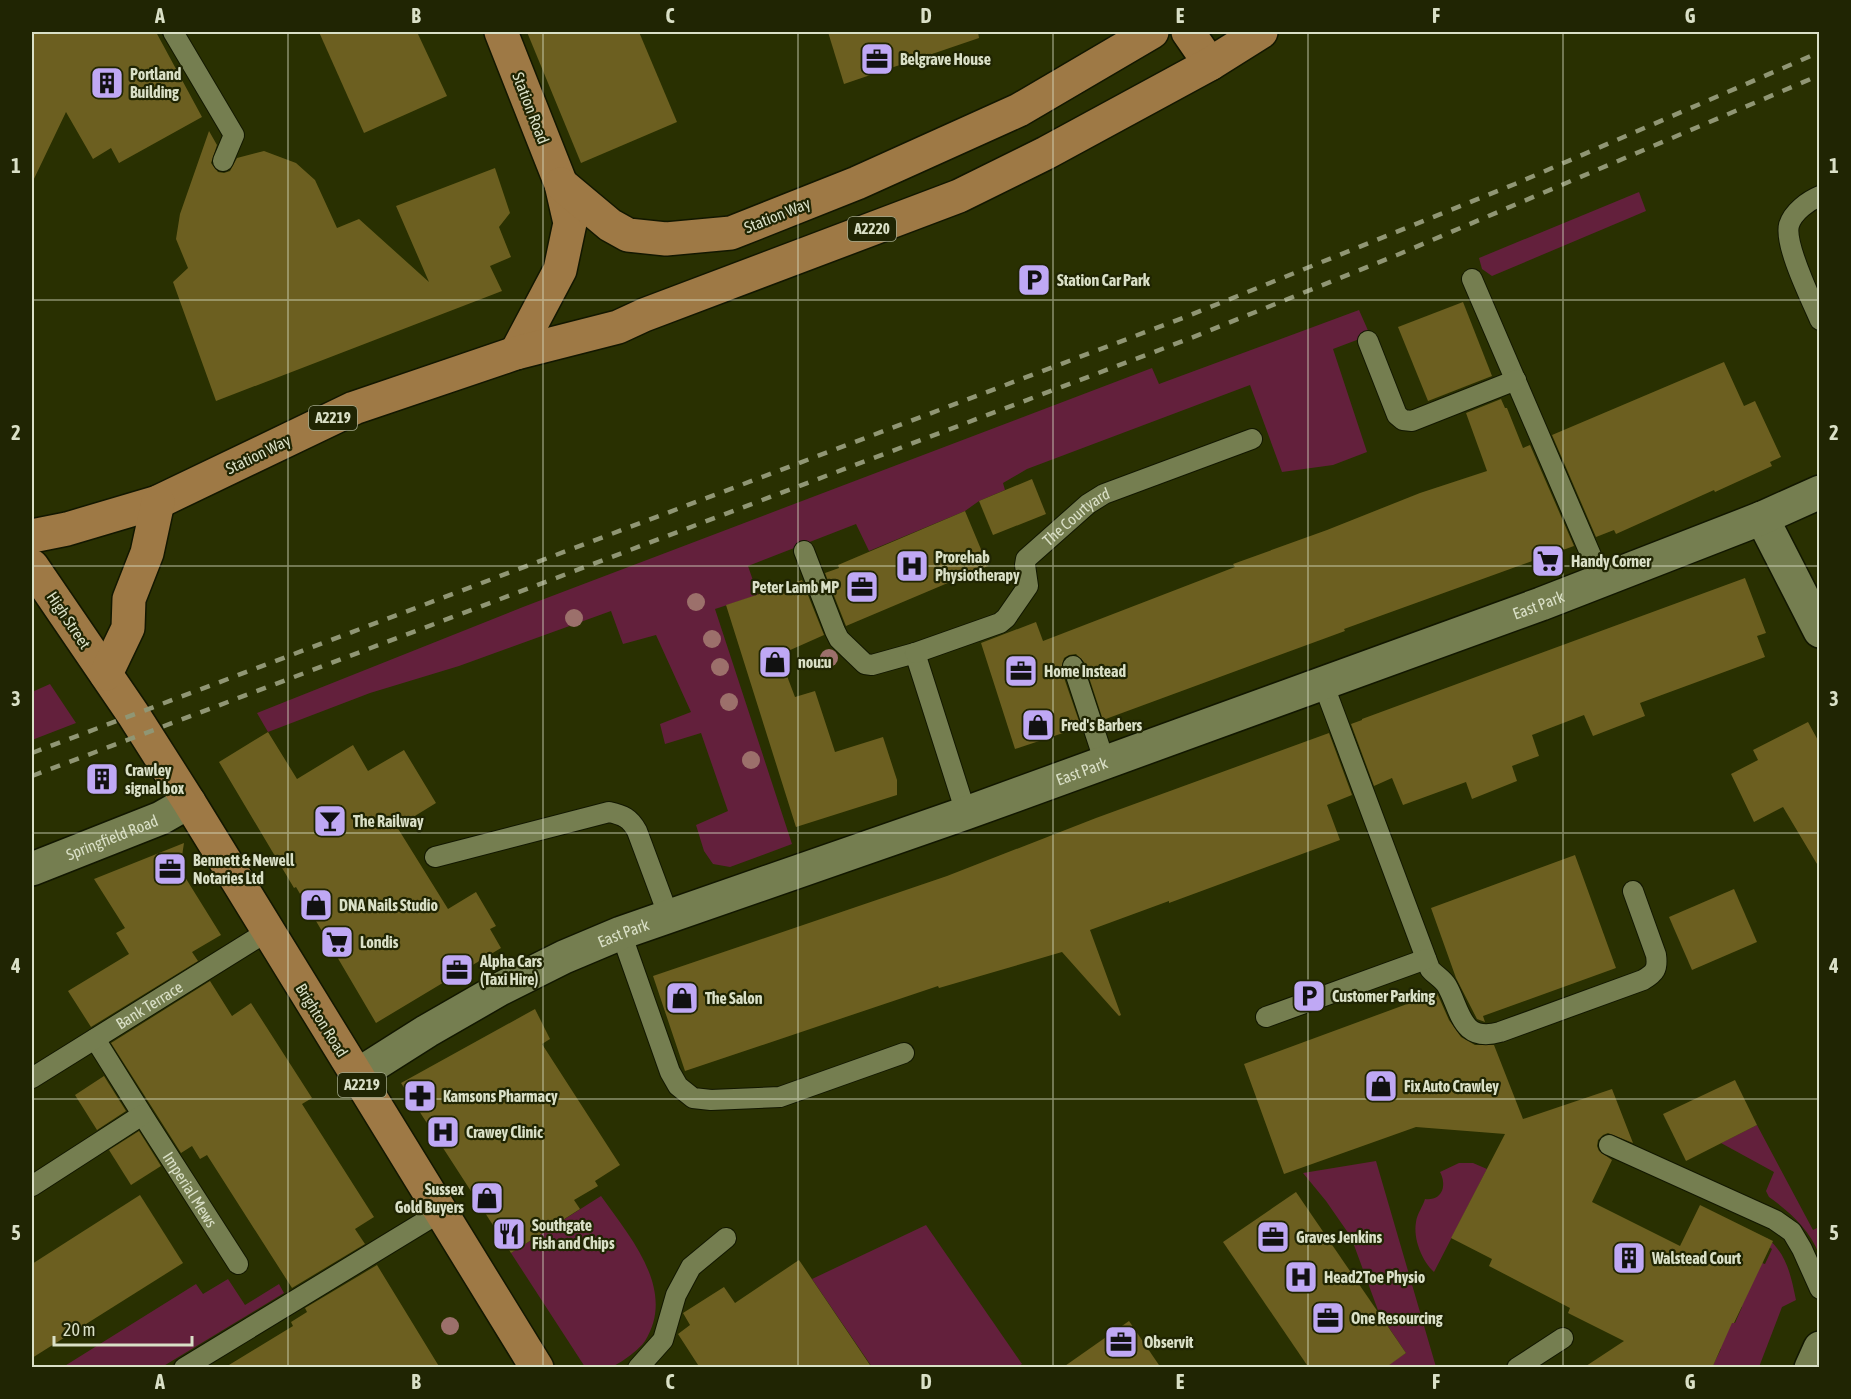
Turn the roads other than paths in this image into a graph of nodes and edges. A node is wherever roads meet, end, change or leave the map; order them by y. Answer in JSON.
{"nodes":[{"id":1,"x":173,"y":32,"type":"edge"},
{"id":2,"x":501,"y":32,"type":"edge"},
{"id":3,"x":1152,"y":32,"type":"edge"},
{"id":4,"x":1188,"y":32,"type":"edge"},
{"id":5,"x":1261,"y":32,"type":"edge"},
{"id":6,"x":1210,"y":64,"type":"junction"},
{"id":7,"x":223,"y":161,"type":"dead end"},
{"id":8,"x":561,"y":184,"type":"junction"},
{"id":9,"x":1820,"y":196,"type":"edge"},
{"id":10,"x":1472,"y":279,"type":"dead end"},
{"id":11,"x":1820,"y":320,"type":"edge"},
{"id":12,"x":1368,"y":341,"type":"dead end"},
{"id":13,"x":516,"y":353,"type":"junction"},
{"id":14,"x":1516,"y":380,"type":"junction"},
{"id":15,"x":1252,"y":439,"type":"dead end"},
{"id":16,"x":1820,"y":492,"type":"edge"},
{"id":17,"x":158,"y":502,"type":"junction"},
{"id":18,"x":1762,"y":518,"type":"junction"},
{"id":19,"x":32,"y":536,"type":"edge"},
{"id":20,"x":804,"y":551,"type":"dead end"},
{"id":21,"x":32,"y":566,"type":"edge"},
{"id":22,"x":1602,"y":581,"type":"junction"},
{"id":23,"x":1820,"y":631,"type":"edge"},
{"id":24,"x":915,"y":653,"type":"junction"},
{"id":25,"x":1073,"y":666,"type":"dead end"},
{"id":26,"x":106,"y":674,"type":"junction"},
{"id":27,"x":1323,"y":683,"type":"junction"},
{"id":28,"x":1105,"y":763,"type":"junction"},
{"id":29,"x":189,"y":802,"type":"junction"},
{"id":30,"x":966,"y":813,"type":"junction"},
{"id":31,"x":435,"y":857,"type":"dead end"},
{"id":32,"x":32,"y":869,"type":"edge"},
{"id":33,"x":1633,"y":891,"type":"dead end"},
{"id":34,"x":669,"y":917,"type":"junction"},
{"id":35,"x":268,"y":931,"type":"junction"},
{"id":36,"x":621,"y":933,"type":"junction"},
{"id":37,"x":1426,"y":959,"type":"junction"},
{"id":38,"x":1266,"y":1017,"type":"dead end"},
{"id":39,"x":95,"y":1039,"type":"junction"},
{"id":40,"x":903,"y":1053,"type":"dead end"},
{"id":41,"x":357,"y":1076,"type":"junction"},
{"id":42,"x":32,"y":1078,"type":"edge"},
{"id":43,"x":142,"y":1115,"type":"junction"},
{"id":44,"x":1609,"y":1145,"type":"dead end"},
{"id":45,"x":32,"y":1186,"type":"edge"},
{"id":46,"x":442,"y":1211,"type":"junction"},
{"id":47,"x":726,"y":1238,"type":"dead end"},
{"id":48,"x":238,"y":1264,"type":"dead end"},
{"id":49,"x":1820,"y":1289,"type":"edge"},
{"id":50,"x":1563,"y":1338,"type":"dead end"},
{"id":51,"x":1820,"y":1348,"type":"edge"},
{"id":52,"x":184,"y":1368,"type":"edge"},
{"id":53,"x":537,"y":1368,"type":"edge"},
{"id":54,"x":638,"y":1368,"type":"edge"},
{"id":55,"x":1517,"y":1368,"type":"edge"},
{"id":56,"x":1811,"y":1368,"type":"edge"}],
"edges":[{"from":1,"to":7,"type":"lane"},
{"from":2,"to":8,"type":"main road","name":"Station Road"},
{"from":3,"to":8,"type":"main road","name":"Station Way"},
{"from":4,"to":6,"type":"main road"},
{"from":5,"to":6,"type":"main road","name":"Station Way","number":"A2220"},
{"from":6,"to":13,"type":"main road","name":"Station Way","number":"A2220"},
{"from":8,"to":13,"type":"main road"},
{"from":9,"to":11,"type":"lane"},
{"from":10,"to":14,"type":"lane"},
{"from":12,"to":14,"type":"lane"},
{"from":13,"to":17,"type":"main road","name":"Station Way","number":"A2219"},
{"from":14,"to":22,"type":"lane"},
{"from":15,"to":24,"type":"lane","name":"The Courtyard"},
{"from":16,"to":18,"type":"street","name":"East Park"},
{"from":17,"to":19,"type":"main road","name":"Station Way","number":"A2219"},
{"from":17,"to":26,"type":"main road"},
{"from":18,"to":22,"type":"street","name":"East Park"},
{"from":18,"to":23,"type":"street"},
{"from":20,"to":24,"type":"lane","name":"The Courtyard"},
{"from":21,"to":26,"type":"main road","name":"High Street","number":"A2219"},
{"from":22,"to":27,"type":"street","name":"East Park"},
{"from":24,"to":30,"type":"lane"},
{"from":25,"to":28,"type":"lane"},
{"from":26,"to":29,"type":"main road","name":"Brighton Road","number":"A2219"},
{"from":27,"to":28,"type":"street","name":"East Park"},
{"from":27,"to":37,"type":"lane"},
{"from":28,"to":30,"type":"street","name":"East Park"},
{"from":29,"to":32,"type":"street","name":"Springfield Road"},
{"from":29,"to":35,"type":"main road","name":"Brighton Road","number":"A2219"},
{"from":30,"to":34,"type":"street","name":"East Park"},
{"from":31,"to":34,"type":"lane"},
{"from":33,"to":37,"type":"lane"},
{"from":34,"to":36,"type":"street","name":"East Park"},
{"from":35,"to":39,"type":"lane","name":"Bank Terrace"},
{"from":35,"to":41,"type":"main road","name":"Brighton Road","number":"A2219"},
{"from":36,"to":40,"type":"lane"},
{"from":36,"to":41,"type":"street","name":"East Park"},
{"from":37,"to":38,"type":"lane"},
{"from":39,"to":42,"type":"lane","name":"Bank Terrace"},
{"from":39,"to":43,"type":"lane","name":"Imperial Mews"},
{"from":41,"to":46,"type":"main road","name":"Brighton Road","number":"A2219"},
{"from":43,"to":45,"type":"lane"},
{"from":43,"to":48,"type":"lane","name":"Imperial Mews"},
{"from":44,"to":49,"type":"lane"},
{"from":46,"to":52,"type":"lane"},
{"from":46,"to":53,"type":"main road","name":"Brighton Road","number":"A2219"},
{"from":47,"to":54,"type":"lane"},
{"from":50,"to":55,"type":"lane"},
{"from":51,"to":56,"type":"street"}]}
